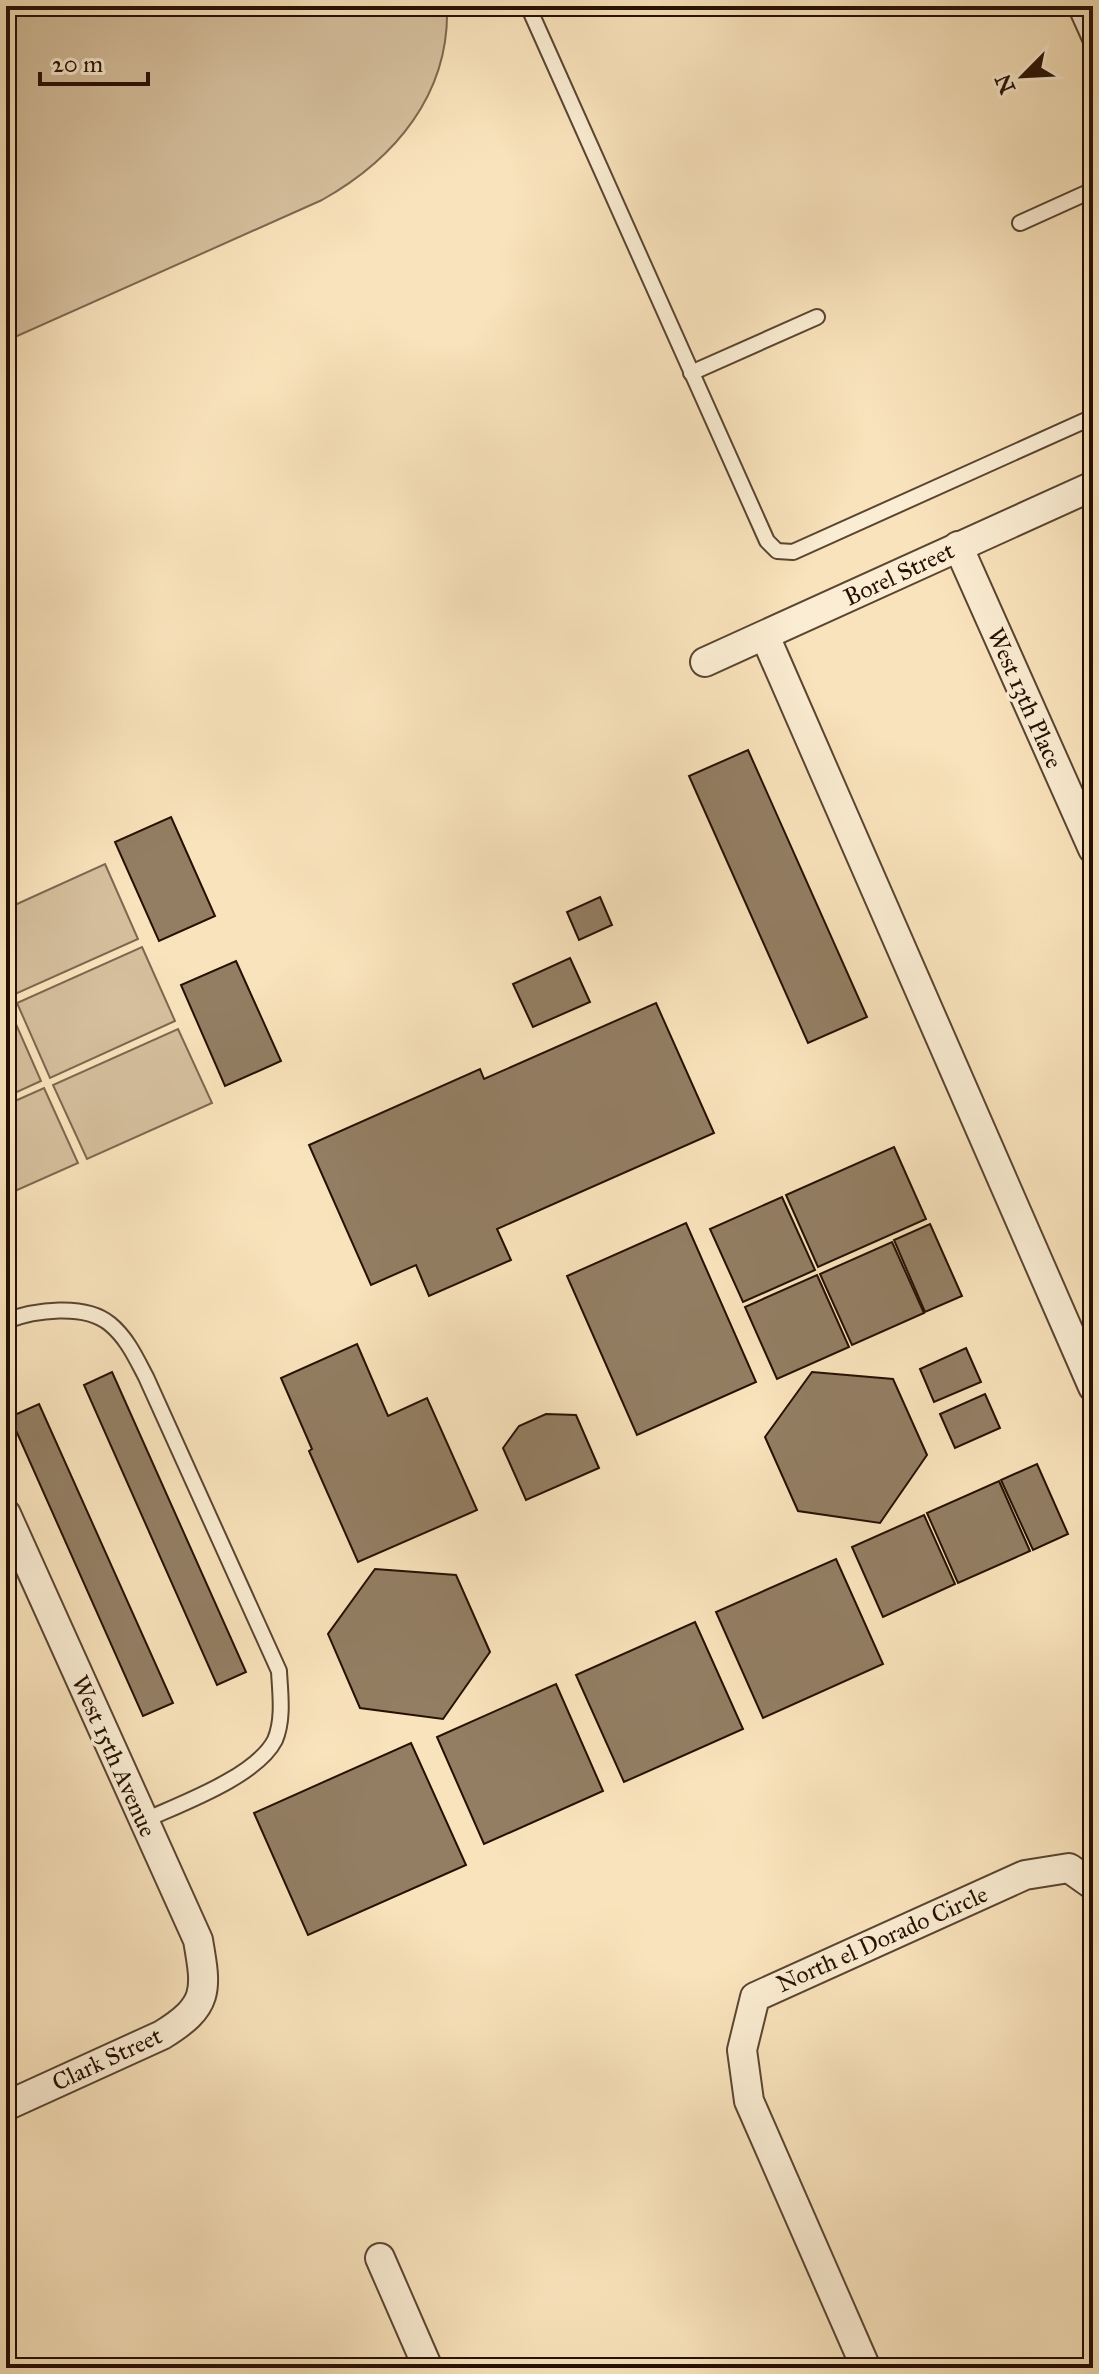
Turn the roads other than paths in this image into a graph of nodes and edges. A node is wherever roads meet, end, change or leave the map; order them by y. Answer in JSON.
{"nodes":[{"id":1,"x":528,"y":6,"type":"edge"},
{"id":2,"x":1075,"y":6,"type":"edge"},
{"id":3,"x":1093,"y":46,"type":"edge"},
{"id":4,"x":1093,"y":190,"type":"edge"},
{"id":5,"x":1020,"y":223,"type":"dead end"},
{"id":6,"x":817,"y":317,"type":"dead end"},
{"id":7,"x":691,"y":373,"type":"junction"},
{"id":8,"x":1093,"y":417,"type":"edge"},
{"id":9,"x":1093,"y":486,"type":"edge"},
{"id":10,"x":958,"y":546,"type":"junction"},
{"id":11,"x":765,"y":636,"type":"junction"},
{"id":12,"x":705,"y":662,"type":"dead end"},
{"id":13,"x":1093,"y":849,"type":"edge"},
{"id":14,"x":6,"y":1321,"type":"edge"},
{"id":15,"x":1093,"y":1387,"type":"edge"},
{"id":16,"x":6,"y":1514,"type":"edge"},
{"id":17,"x":143,"y":1821,"type":"junction"},
{"id":18,"x":1093,"y":1885,"type":"edge"},
{"id":19,"x":201,"y":2002,"type":"joint"},
{"id":20,"x":6,"y":2106,"type":"edge"},
{"id":21,"x":380,"y":2258,"type":"dead end"},
{"id":22,"x":428,"y":2368,"type":"edge"},
{"id":23,"x":866,"y":2368,"type":"edge"}],
"edges":[{"from":1,"to":7,"type":"lane"},
{"from":2,"to":3,"type":"lane"},
{"from":4,"to":5,"type":"lane"},
{"from":6,"to":7,"type":"lane"},
{"from":7,"to":8,"type":"lane"},
{"from":9,"to":10,"type":"street","name":"Borel Street"},
{"from":10,"to":11,"type":"street","name":"Borel Street"},
{"from":10,"to":13,"type":"street","name":"West 13th Place"},
{"from":11,"to":12,"type":"street","name":"Borel Street"},
{"from":11,"to":15,"type":"street"},
{"from":14,"to":17,"type":"lane"},
{"from":16,"to":17,"type":"street","name":"West 15th Avenue"},
{"from":17,"to":19,"type":"street","name":"West 15th Avenue"},
{"from":18,"to":23,"type":"street","name":"North el Dorado Circle"},
{"from":19,"to":20,"type":"street","name":"Clark Street"},
{"from":21,"to":22,"type":"street"}]}
